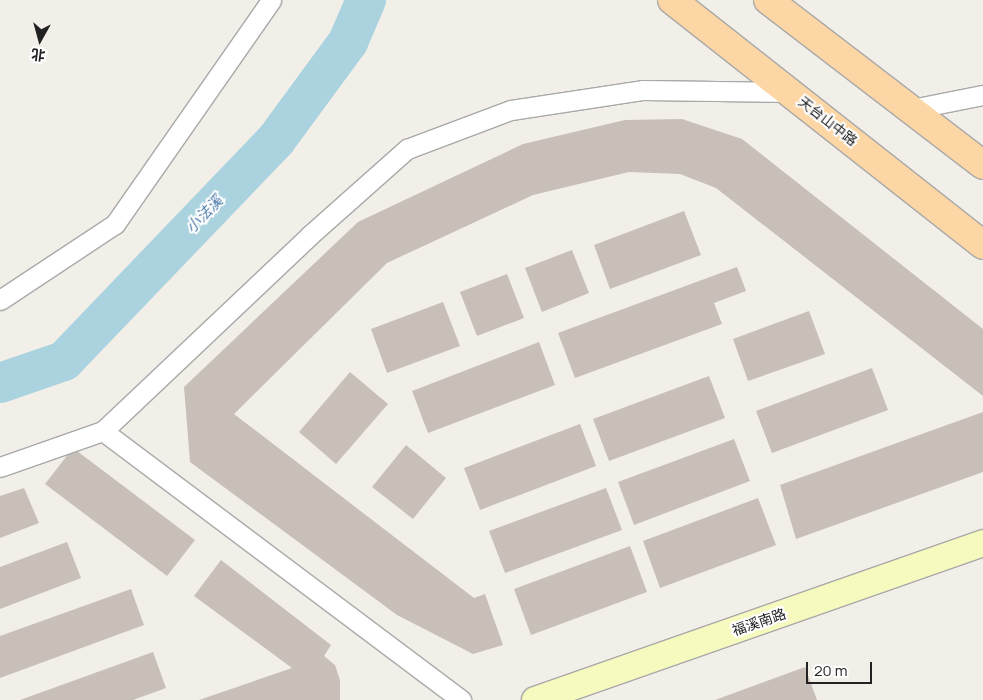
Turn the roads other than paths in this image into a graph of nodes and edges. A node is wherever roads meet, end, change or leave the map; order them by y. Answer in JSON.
{"nodes":[{"id":1,"x":271,"y":0,"type":"edge"},
{"id":2,"x":672,"y":0,"type":"edge"},
{"id":3,"x":768,"y":0,"type":"edge"},
{"id":4,"x":790,"y":92,"type":"junction"},
{"id":5,"x":983,"y":95,"type":"edge"},
{"id":6,"x":912,"y":109,"type":"junction"},
{"id":7,"x":983,"y":165,"type":"edge"},
{"id":8,"x":983,"y":244,"type":"edge"},
{"id":9,"x":1,"y":298,"type":"edge"},
{"id":10,"x":103,"y":431,"type":"junction"},
{"id":11,"x":0,"y":467,"type":"edge"},
{"id":12,"x":983,"y":543,"type":"edge"},
{"id":13,"x":461,"y":700,"type":"edge"},
{"id":14,"x":535,"y":700,"type":"edge"}],
"edges":[{"from":1,"to":9,"type":"street"},
{"from":2,"to":4,"type":"main road","name":"天台山中路"},
{"from":3,"to":6,"type":"main road"},
{"from":4,"to":8,"type":"main road","name":"天台山中路"},
{"from":4,"to":10,"type":"street"},
{"from":5,"to":6,"type":"street"},
{"from":6,"to":7,"type":"main road"},
{"from":10,"to":11,"type":"street"},
{"from":10,"to":13,"type":"street"},
{"from":12,"to":14,"type":"main road","name":"福溪南路"}]}
